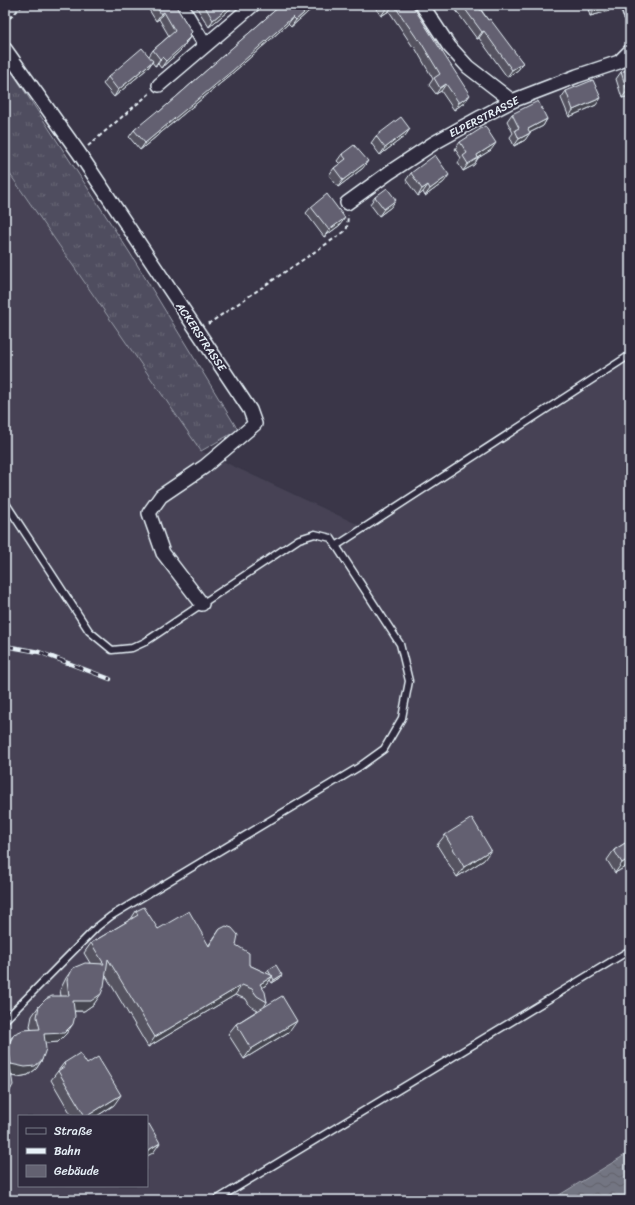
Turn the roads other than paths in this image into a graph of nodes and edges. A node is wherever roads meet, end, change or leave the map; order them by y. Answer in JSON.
{"nodes":[{"id":1,"x":181,"y":5,"type":"edge"},
{"id":2,"x":253,"y":5,"type":"edge"},
{"id":3,"x":422,"y":5,"type":"edge"},
{"id":4,"x":627,"y":5,"type":"edge"},
{"id":5,"x":630,"y":14,"type":"edge"},
{"id":6,"x":205,"y":45,"type":"junction"},
{"id":7,"x":5,"y":49,"type":"edge"},
{"id":8,"x":630,"y":51,"type":"edge"},
{"id":9,"x":159,"y":85,"type":"road end"},
{"id":10,"x":512,"y":102,"type":"junction"},
{"id":11,"x":347,"y":203,"type":"road end"},
{"id":12,"x":630,"y":355,"type":"edge"},
{"id":13,"x":5,"y":502,"type":"edge"},
{"id":14,"x":336,"y":546,"type":"junction"},
{"id":15,"x":202,"y":604,"type":"junction"},
{"id":16,"x":630,"y":950,"type":"edge"},
{"id":17,"x":5,"y":1020,"type":"edge"},
{"id":18,"x":216,"y":1200,"type":"edge"}],
"edges":[{"from":1,"to":6,"type":"street"},
{"from":2,"to":6,"type":"street"},
{"from":3,"to":10,"type":"street"},
{"from":4,"to":5,"type":"street"},
{"from":6,"to":9,"type":"street"},
{"from":7,"to":15,"type":"street","name":"ACKERSTRASSE"},
{"from":8,"to":10,"type":"street","name":"ELPERSTRASSE"},
{"from":10,"to":11,"type":"street","name":"ELPERSTRASSE"},
{"from":12,"to":14,"type":"lane"},
{"from":13,"to":15,"type":"lane"},
{"from":14,"to":15,"type":"lane"},
{"from":14,"to":17,"type":"lane"},
{"from":16,"to":18,"type":"lane"}]}
